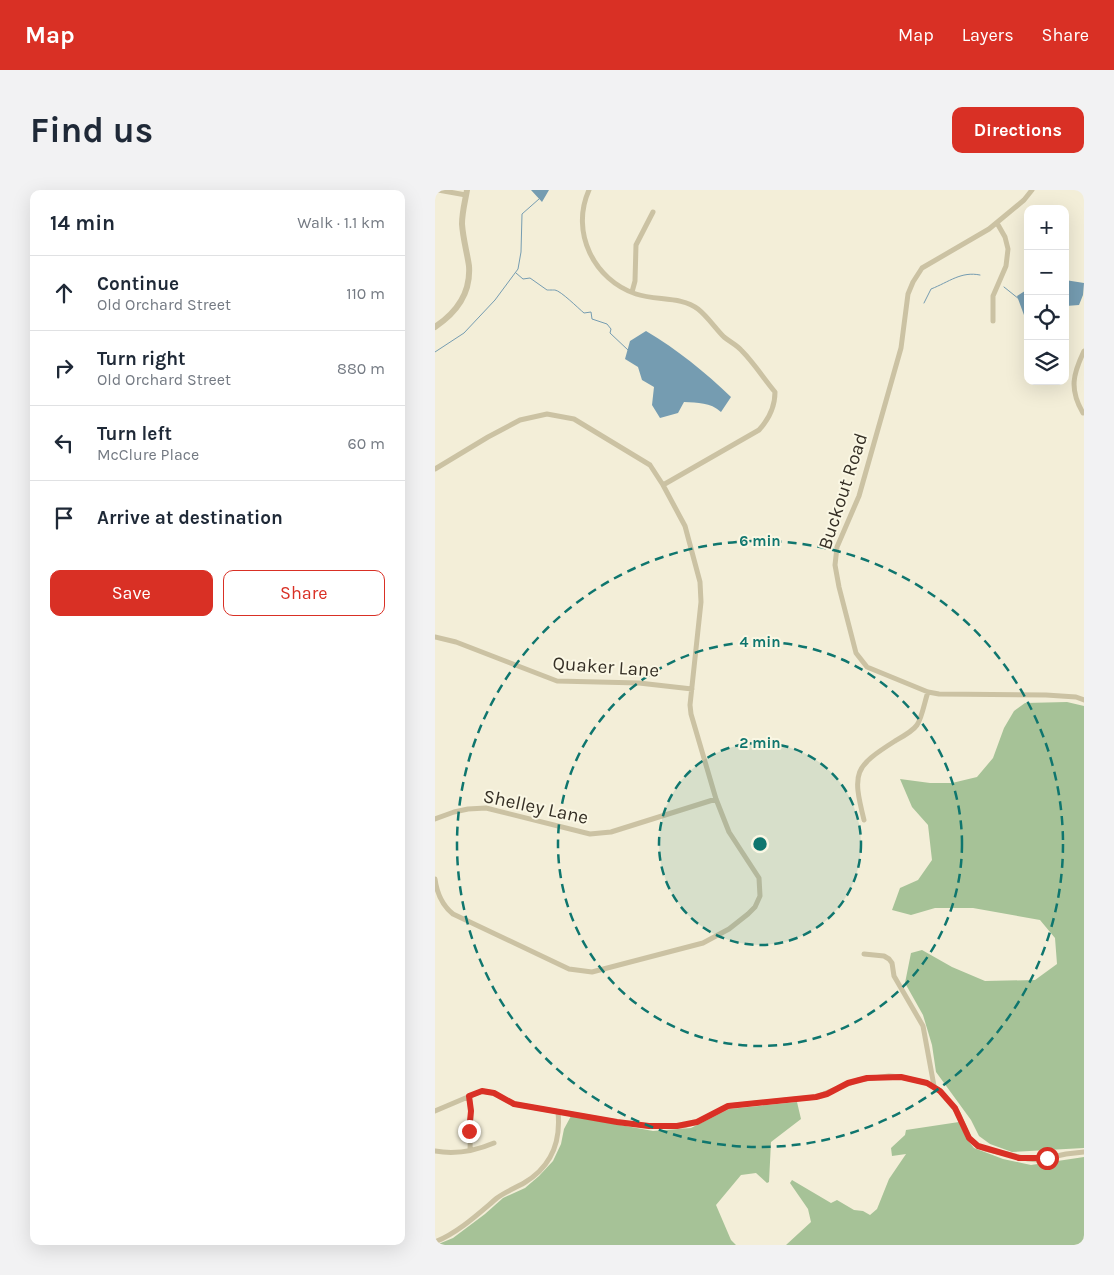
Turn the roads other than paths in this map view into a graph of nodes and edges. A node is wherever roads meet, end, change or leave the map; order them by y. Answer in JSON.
{"nodes":[{"id":1,"x":438,"y":190,"type":"edge"},
{"id":2,"x":589,"y":190,"type":"edge"},
{"id":3,"x":1032,"y":190,"type":"edge"},
{"id":4,"x":466,"y":192,"type":"edge"},
{"id":5,"x":653,"y":212,"type":"dead end"},
{"id":6,"x":997,"y":223,"type":"junction"},
{"id":7,"x":632,"y":292,"type":"junction"},
{"id":8,"x":993,"y":321,"type":"dead end"},
{"id":9,"x":435,"y":327,"type":"edge"},
{"id":10,"x":1084,"y":351,"type":"edge"},
{"id":11,"x":1083,"y":413,"type":"edge"},
{"id":12,"x":435,"y":469,"type":"edge"},
{"id":13,"x":663,"y":485,"type":"junction"},
{"id":14,"x":435,"y":637,"type":"edge"},
{"id":15,"x":692,"y":689,"type":"junction"},
{"id":16,"x":928,"y":692,"type":"junction"},
{"id":17,"x":1084,"y":700,"type":"edge"},
{"id":18,"x":716,"y":799,"type":"junction"},
{"id":19,"x":435,"y":819,"type":"edge"},
{"id":20,"x":864,"y":820,"type":"dead end"},
{"id":21,"x":435,"y":879,"type":"edge"},
{"id":22,"x":865,"y":954,"type":"dead end"},
{"id":23,"x":933,"y":1086,"type":"junction"},
{"id":24,"x":469,"y":1096,"type":"junction"},
{"id":25,"x":435,"y":1111,"type":"edge"},
{"id":26,"x":558,"y":1112,"type":"junction"},
{"id":27,"x":494,"y":1143,"type":"dead end"},
{"id":28,"x":470,"y":1150,"type":"junction"},
{"id":29,"x":435,"y":1151,"type":"edge"},
{"id":30,"x":1084,"y":1152,"type":"edge"},
{"id":31,"x":435,"y":1242,"type":"edge"}],
"edges":[{"from":1,"to":4,"type":"street"},
{"from":2,"to":7,"type":"street"},
{"from":3,"to":6,"type":"street","name":"Buckout Road"},
{"from":4,"to":9,"type":"street"},
{"from":5,"to":7,"type":"street"},
{"from":6,"to":8,"type":"street"},
{"from":6,"to":16,"type":"street","name":"Buckout Road"},
{"from":7,"to":13,"type":"street"},
{"from":10,"to":11,"type":"street"},
{"from":12,"to":13,"type":"street"},
{"from":13,"to":15,"type":"street"},
{"from":14,"to":15,"type":"street","name":"Quaker Lane"},
{"from":15,"to":18,"type":"street"},
{"from":16,"to":17,"type":"street","name":"Buckout Road"},
{"from":16,"to":20,"type":"street"},
{"from":18,"to":19,"type":"street","name":"Shelley Lane"},
{"from":18,"to":21,"type":"street"},
{"from":22,"to":23,"type":"street"},
{"from":23,"to":26,"type":"street"},
{"from":23,"to":30,"type":"street"},
{"from":24,"to":25,"type":"street"},
{"from":24,"to":26,"type":"street"},
{"from":24,"to":28,"type":"street"},
{"from":26,"to":31,"type":"street"},
{"from":27,"to":28,"type":"street"},
{"from":28,"to":29,"type":"street"}]}
